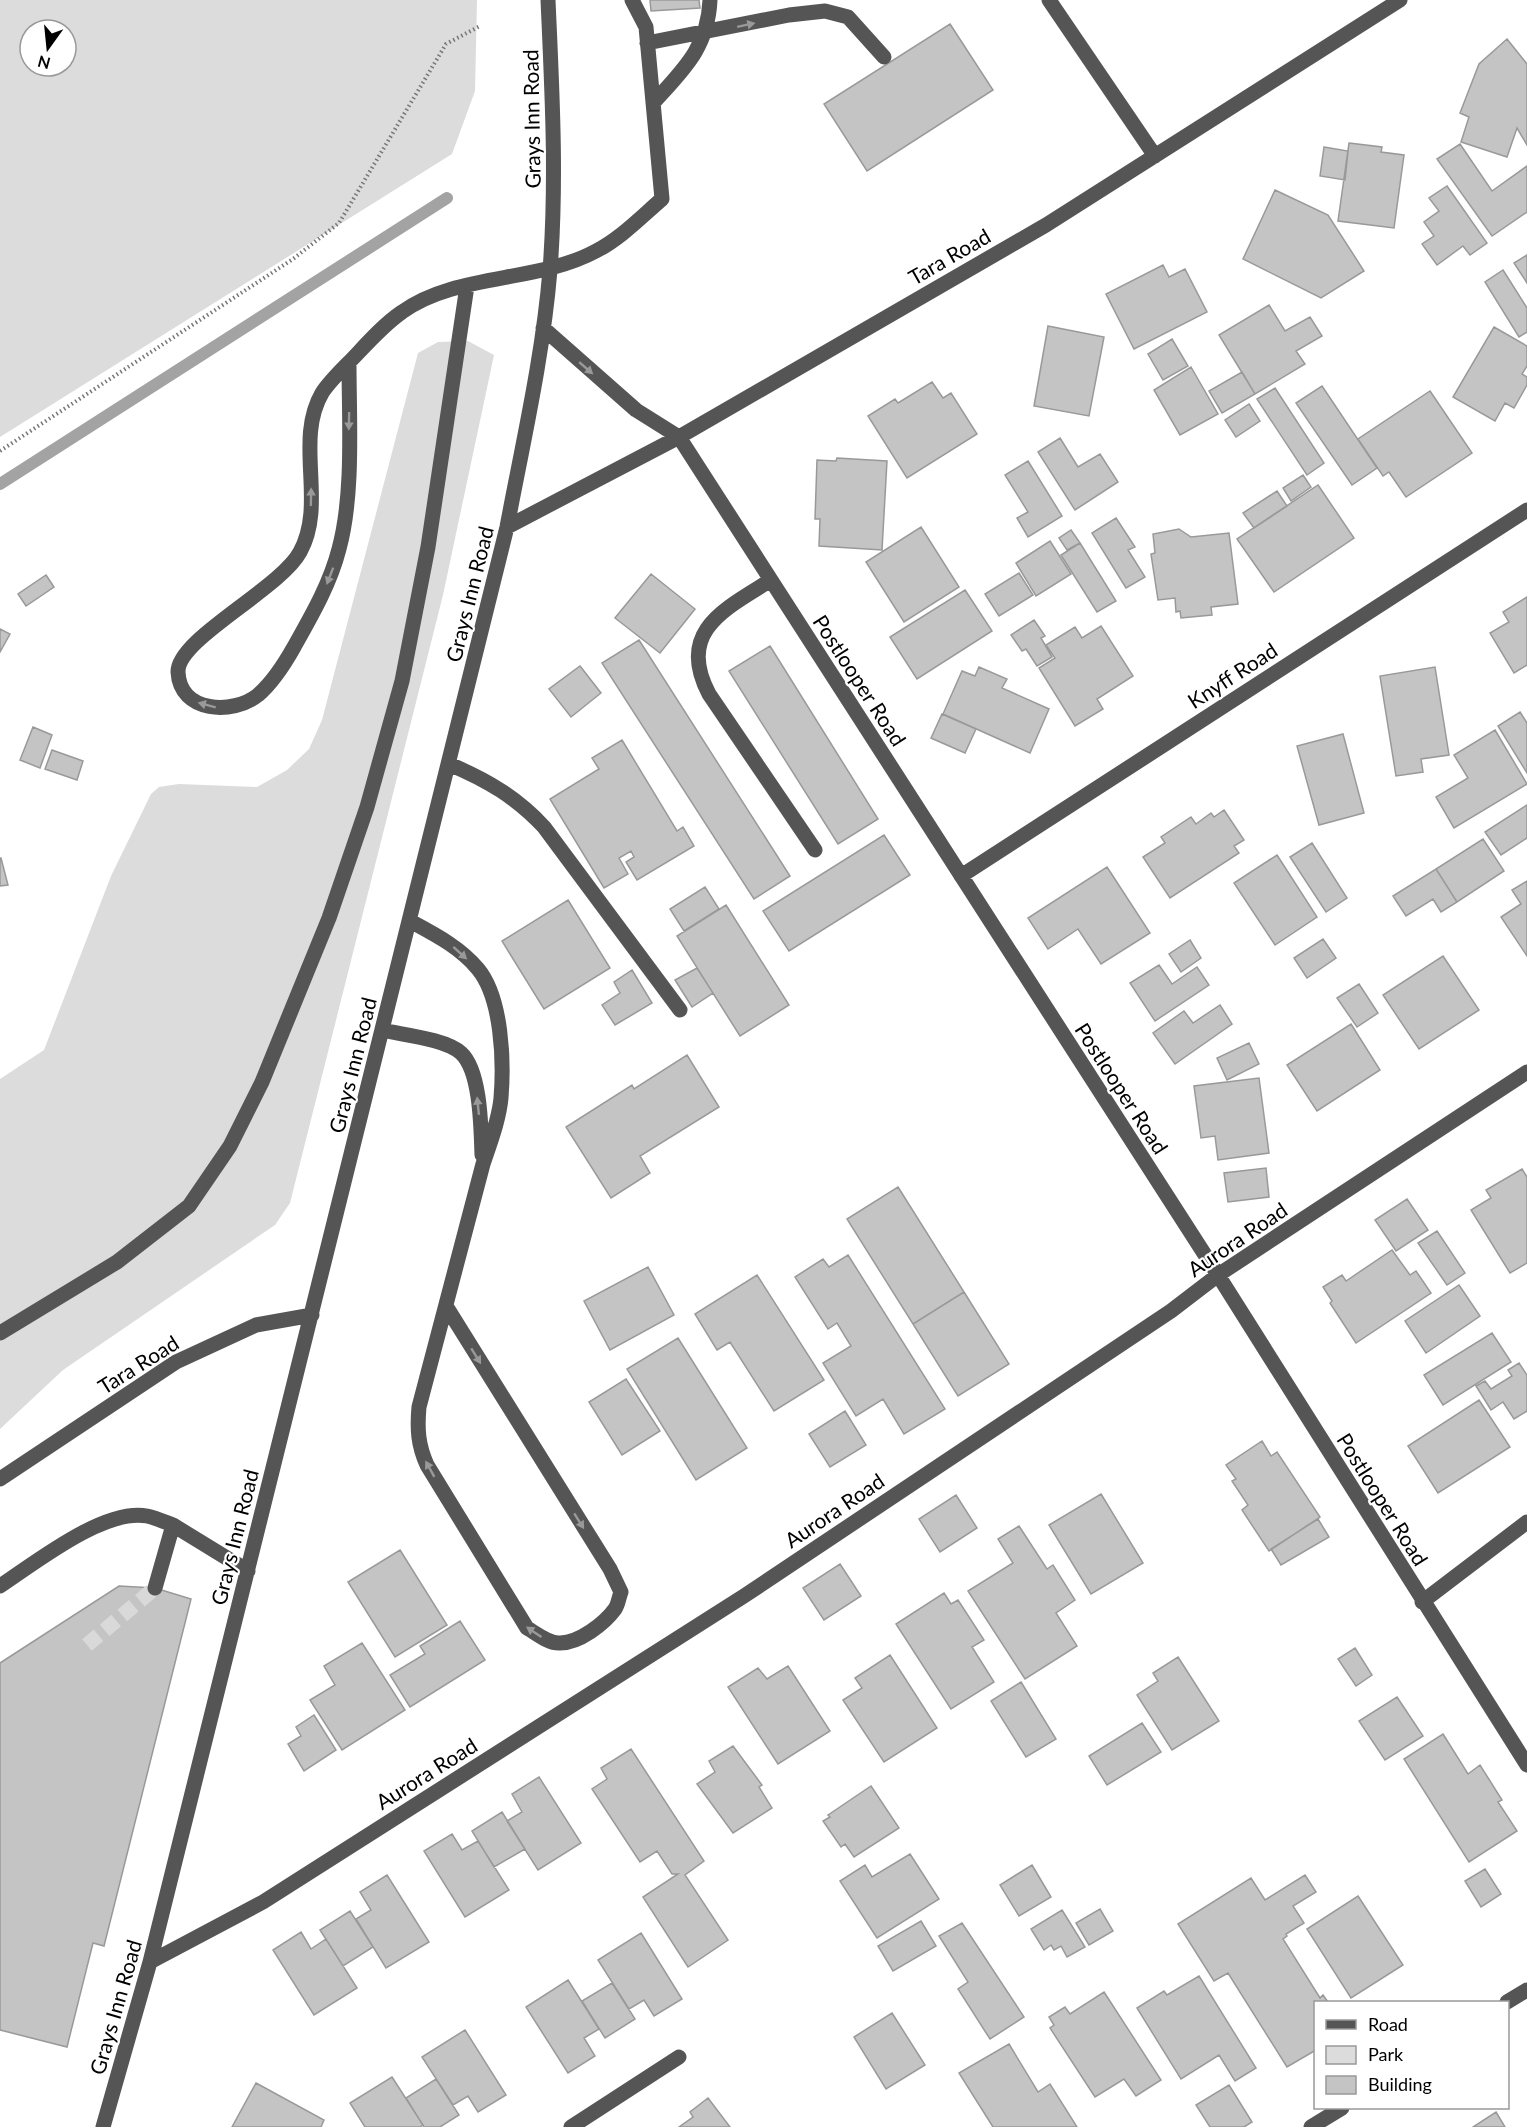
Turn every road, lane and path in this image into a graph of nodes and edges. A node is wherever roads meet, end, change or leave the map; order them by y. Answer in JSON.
{"nodes":[{"id":1,"x":548,"y":0,"type":"edge"},
{"id":2,"x":632,"y":0,"type":"edge"},
{"id":3,"x":710,"y":0,"type":"edge"},
{"id":4,"x":1049,"y":0,"type":"edge"},
{"id":5,"x":1400,"y":0,"type":"edge"},
{"id":6,"x":480,"y":27,"type":"dead end"},
{"id":7,"x":705,"y":34,"type":"junction"},
{"id":8,"x":647,"y":43,"type":"junction"},
{"id":9,"x":884,"y":57,"type":"dead end"},
{"id":10,"x":654,"y":102,"type":"junction"},
{"id":11,"x":1155,"y":156,"type":"junction"},
{"id":12,"x":550,"y":269,"type":"junction"},
{"id":13,"x":467,"y":286,"type":"junction"},
{"id":14,"x":543,"y":328,"type":"junction"},
{"id":15,"x":349,"y":363,"type":"junction"},
{"id":16,"x":679,"y":437,"type":"junction"},
{"id":17,"x":0,"y":451,"type":"edge"},
{"id":18,"x":1527,"y":510,"type":"edge"},
{"id":19,"x":507,"y":527,"type":"junction"},
{"id":20,"x":771,"y":580,"type":"junction"},
{"id":21,"x":449,"y":764,"type":"junction"},
{"id":22,"x":815,"y":850,"type":"dead end"},
{"id":23,"x":961,"y":876,"type":"junction"},
{"id":24,"x":410,"y":921,"type":"junction"},
{"id":25,"x":680,"y":1010,"type":"dead end"},
{"id":26,"x":382,"y":1030,"type":"junction"},
{"id":27,"x":1527,"y":1072,"type":"edge"},
{"id":28,"x":483,"y":1164,"type":"junction"},
{"id":29,"x":1218,"y":1275,"type":"junction"},
{"id":30,"x":446,"y":1306,"type":"junction"},
{"id":31,"x":312,"y":1315,"type":"junction"},
{"id":32,"x":0,"y":1333,"type":"edge"},
{"id":33,"x":0,"y":1479,"type":"edge"},
{"id":34,"x":1527,"y":1522,"type":"edge"},
{"id":35,"x":173,"y":1525,"type":"junction"},
{"id":36,"x":248,"y":1571,"type":"junction"},
{"id":37,"x":0,"y":1586,"type":"edge"},
{"id":38,"x":155,"y":1588,"type":"tunnel mouth"},
{"id":39,"x":1422,"y":1602,"type":"junction"},
{"id":40,"x":1527,"y":1765,"type":"edge"},
{"id":41,"x":150,"y":1962,"type":"junction"},
{"id":42,"x":1527,"y":1990,"type":"edge"},
{"id":43,"x":1509,"y":2001,"type":"edge"},
{"id":44,"x":679,"y":2057,"type":"dead end"},
{"id":45,"x":1340,"y":2109,"type":"edge"},
{"id":46,"x":103,"y":2127,"type":"edge"},
{"id":47,"x":571,"y":2127,"type":"edge"},
{"id":48,"x":1311,"y":2127,"type":"edge"}],
"edges":[{"from":1,"to":12,"type":"street","name":"Grays Inn Road"},
{"from":2,"to":8,"type":"street"},
{"from":3,"to":7,"type":"street"},
{"from":4,"to":11,"type":"street"},
{"from":5,"to":11,"type":"street","name":"Tara Road"},
{"from":6,"to":17,"type":"path"},
{"from":7,"to":8,"type":"street"},
{"from":7,"to":9,"type":"street","one_way":true},
{"from":7,"to":10,"type":"street"},
{"from":8,"to":10,"type":"street"},
{"from":10,"to":12,"type":"street"},
{"from":11,"to":16,"type":"street","name":"Tara Road"},
{"from":12,"to":13,"type":"street"},
{"from":12,"to":14,"type":"street","name":"Grays Inn Road"},
{"from":13,"to":15,"type":"street"},
{"from":13,"to":32,"type":"street"},
{"from":14,"to":16,"type":"street","one_way":true},
{"from":14,"to":19,"type":"street","name":"Grays Inn Road"},
{"from":15,"to":15,"type":"street","one_way":true},
{"from":16,"to":19,"type":"street","name":"Tara Road"},
{"from":16,"to":20,"type":"street","name":"Postlooper Road"},
{"from":18,"to":23,"type":"street","name":"Knyff Road"},
{"from":19,"to":21,"type":"street","name":"Grays Inn Road"},
{"from":20,"to":22,"type":"street"},
{"from":20,"to":23,"type":"street","name":"Postlooper Road"},
{"from":21,"to":24,"type":"street","name":"Grays Inn Road"},
{"from":21,"to":25,"type":"street"},
{"from":23,"to":29,"type":"street","name":"Postlooper Road"},
{"from":24,"to":26,"type":"street","name":"Grays Inn Road"},
{"from":24,"to":28,"type":"street","one_way":true},
{"from":28,"to":26,"type":"street","one_way":true},
{"from":26,"to":31,"type":"street","name":"Grays Inn Road"},
{"from":27,"to":29,"type":"street","name":"Aurora Road"},
{"from":28,"to":30,"type":"street"},
{"from":29,"to":39,"type":"street","name":"Postlooper Road"},
{"from":29,"to":41,"type":"street","name":"Aurora Road"},
{"from":30,"to":30,"type":"street","one_way":true},
{"from":31,"to":33,"type":"street","name":"Tara Road"},
{"from":31,"to":36,"type":"street","name":"Grays Inn Road"},
{"from":34,"to":39,"type":"street"},
{"from":35,"to":36,"type":"street"},
{"from":35,"to":37,"type":"street"},
{"from":35,"to":38,"type":"street"},
{"from":36,"to":41,"type":"street","name":"Grays Inn Road"},
{"from":39,"to":40,"type":"street","name":"Postlooper Road"},
{"from":41,"to":46,"type":"street","name":"Grays Inn Road"},
{"from":42,"to":43,"type":"street"},
{"from":44,"to":47,"type":"street"},
{"from":45,"to":48,"type":"street"}]}
